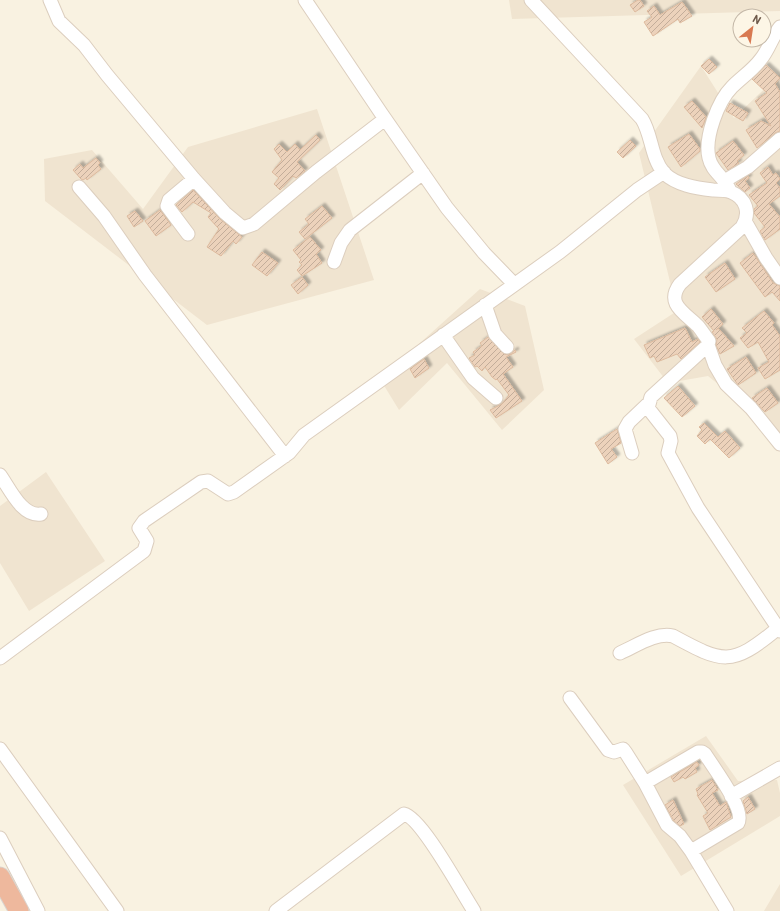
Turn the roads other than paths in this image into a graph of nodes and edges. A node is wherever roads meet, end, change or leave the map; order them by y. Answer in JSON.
{"nodes":[{"id":1,"x":50,"y":0,"type":"edge"},
{"id":2,"x":305,"y":0,"type":"edge"},
{"id":3,"x":531,"y":0,"type":"edge"},
{"id":4,"x":780,"y":27,"type":"edge"},
{"id":5,"x":385,"y":119,"type":"junction"},
{"id":6,"x":780,"y":139,"type":"edge"},
{"id":7,"x":664,"y":172,"type":"junction"},
{"id":8,"x":423,"y":173,"type":"junction"},
{"id":9,"x":194,"y":179,"type":"junction"},
{"id":10,"x":728,"y":186,"type":"junction"},
{"id":11,"x":79,"y":187,"type":"dead end"},
{"id":12,"x":745,"y":221,"type":"junction"},
{"id":13,"x":188,"y":234,"type":"dead end"},
{"id":14,"x":334,"y":262,"type":"dead end"},
{"id":15,"x":780,"y":278,"type":"edge"},
{"id":16,"x":514,"y":284,"type":"junction"},
{"id":17,"x":485,"y":305,"type":"junction"},
{"id":18,"x":443,"y":336,"type":"junction"},
{"id":19,"x":708,"y":345,"type":"junction"},
{"id":20,"x":507,"y":347,"type":"dead end"},
{"id":21,"x":496,"y":398,"type":"dead end"},
{"id":22,"x":649,"y":403,"type":"junction"},
{"id":23,"x":780,"y":444,"type":"edge"},
{"id":24,"x":632,"y":454,"type":"dead end"},
{"id":25,"x":285,"y":456,"type":"junction"},
{"id":26,"x":0,"y":475,"type":"edge"},
{"id":27,"x":41,"y":514,"type":"dead end"},
{"id":28,"x":779,"y":630,"type":"edge"},
{"id":29,"x":620,"y":652,"type":"dead end"},
{"id":30,"x":0,"y":658,"type":"edge"},
{"id":31,"x":570,"y":698,"type":"dead end"},
{"id":32,"x":0,"y":750,"type":"edge"},
{"id":33,"x":780,"y":768,"type":"edge"},
{"id":34,"x":645,"y":783,"type":"junction"},
{"id":35,"x":731,"y":796,"type":"junction"},
{"id":36,"x":0,"y":838,"type":"edge"},
{"id":37,"x":691,"y":851,"type":"junction"},
{"id":38,"x":0,"y":877,"type":"edge"},
{"id":39,"x":19,"y":911,"type":"edge"},
{"id":40,"x":38,"y":911,"type":"edge"},
{"id":41,"x":117,"y":911,"type":"edge"},
{"id":42,"x":276,"y":911,"type":"edge"},
{"id":43,"x":474,"y":911,"type":"edge"},
{"id":44,"x":727,"y":911,"type":"edge"}],
"edges":[{"from":1,"to":9,"type":"street"},
{"from":2,"to":5,"type":"street"},
{"from":3,"to":7,"type":"street"},
{"from":4,"to":10,"type":"street"},
{"from":5,"to":8,"type":"street"},
{"from":5,"to":9,"type":"street"},
{"from":6,"to":10,"type":"street"},
{"from":7,"to":10,"type":"street"},
{"from":7,"to":16,"type":"street"},
{"from":8,"to":14,"type":"street"},
{"from":8,"to":16,"type":"street"},
{"from":9,"to":13,"type":"street"},
{"from":10,"to":12,"type":"street"},
{"from":11,"to":25,"type":"street"},
{"from":12,"to":15,"type":"street"},
{"from":12,"to":19,"type":"street"},
{"from":16,"to":17,"type":"street"},
{"from":17,"to":18,"type":"street"},
{"from":17,"to":20,"type":"street"},
{"from":18,"to":21,"type":"street"},
{"from":18,"to":25,"type":"street"},
{"from":19,"to":22,"type":"street"},
{"from":19,"to":23,"type":"street"},
{"from":22,"to":24,"type":"street"},
{"from":22,"to":28,"type":"street"},
{"from":25,"to":30,"type":"street"},
{"from":26,"to":27,"type":"street"},
{"from":28,"to":29,"type":"street"},
{"from":31,"to":34,"type":"street"},
{"from":32,"to":41,"type":"street"},
{"from":33,"to":35,"type":"street"},
{"from":34,"to":35,"type":"street"},
{"from":34,"to":37,"type":"street"},
{"from":35,"to":37,"type":"street"},
{"from":36,"to":40,"type":"street"},
{"from":37,"to":44,"type":"street"},
{"from":38,"to":39,"type":"highway"},
{"from":42,"to":43,"type":"street"}]}
